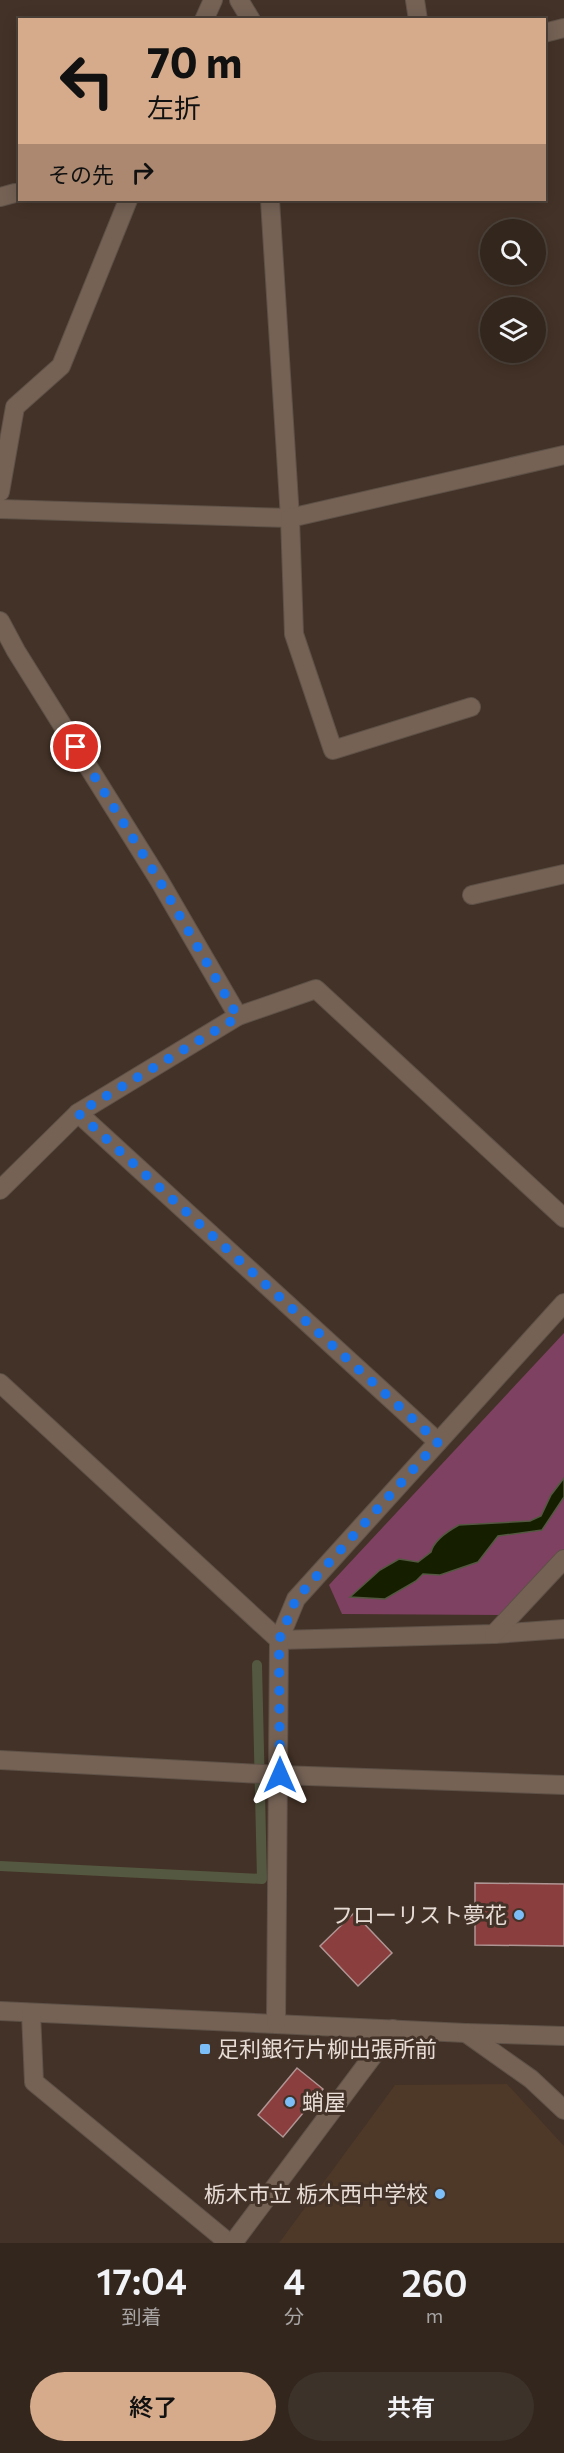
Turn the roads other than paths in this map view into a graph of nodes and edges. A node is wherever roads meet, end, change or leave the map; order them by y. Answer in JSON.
{"nodes":[{"id":1,"x":213,"y":0,"type":"edge"},
{"id":2,"x":239,"y":0,"type":"edge"},
{"id":3,"x":415,"y":0,"type":"edge"},
{"id":4,"x":205,"y":18,"type":"edge"},
{"id":5,"x":249,"y":18,"type":"edge"},
{"id":6,"x":418,"y":18,"type":"edge"},
{"id":7,"x":564,"y":28,"type":"edge"},
{"id":8,"x":546,"y":32,"type":"edge"},
{"id":9,"x":128,"y":201,"type":"edge"},
{"id":10,"x":270,"y":201,"type":"edge"},
{"id":11,"x":564,"y":455,"type":"edge"},
{"id":12,"x":0,"y":492,"type":"edge"},
{"id":13,"x":0,"y":509,"type":"edge"},
{"id":14,"x":290,"y":518,"type":"junction"},
{"id":15,"x":0,"y":621,"type":"edge"},
{"id":16,"x":471,"y":707,"type":"dead end"},
{"id":17,"x":564,"y":874,"type":"edge"},
{"id":18,"x":472,"y":895,"type":"dead end"},
{"id":19,"x":238,"y":1017,"type":"junction"},
{"id":20,"x":78,"y":1113,"type":"junction"},
{"id":21,"x":0,"y":1190,"type":"edge"},
{"id":22,"x":564,"y":1218,"type":"edge"},
{"id":23,"x":564,"y":1303,"type":"edge"},
{"id":24,"x":0,"y":1383,"type":"edge"},
{"id":25,"x":438,"y":1442,"type":"junction"},
{"id":26,"x":564,"y":1559,"type":"edge"},
{"id":27,"x":564,"y":1629,"type":"edge"},
{"id":28,"x":494,"y":1634,"type":"junction"},
{"id":29,"x":279,"y":1640,"type":"junction"},
{"id":30,"x":0,"y":1760,"type":"edge"},
{"id":31,"x":280,"y":1775,"type":"junction"},
{"id":32,"x":564,"y":1785,"type":"edge"},
{"id":33,"x":0,"y":2011,"type":"edge"},
{"id":34,"x":31,"y":2013,"type":"junction"},
{"id":35,"x":276,"y":2023,"type":"junction"},
{"id":36,"x":393,"y":2029,"type":"junction"},
{"id":37,"x":466,"y":2033,"type":"junction"},
{"id":38,"x":564,"y":2036,"type":"edge"},
{"id":39,"x":564,"y":2110,"type":"edge"},
{"id":40,"x":231,"y":2243,"type":"edge"}],
"edges":[{"from":1,"to":4,"type":"street"},
{"from":2,"to":5,"type":"street"},
{"from":3,"to":6,"type":"street"},
{"from":7,"to":8,"type":"street"},
{"from":9,"to":12,"type":"street"},
{"from":10,"to":14,"type":"street"},
{"from":11,"to":14,"type":"street"},
{"from":13,"to":14,"type":"street"},
{"from":14,"to":16,"type":"street"},
{"from":15,"to":19,"type":"street"},
{"from":17,"to":18,"type":"street"},
{"from":19,"to":20,"type":"street"},
{"from":19,"to":22,"type":"street"},
{"from":20,"to":21,"type":"street"},
{"from":20,"to":25,"type":"street"},
{"from":23,"to":25,"type":"street"},
{"from":24,"to":29,"type":"street"},
{"from":25,"to":29,"type":"street"},
{"from":26,"to":28,"type":"street"},
{"from":27,"to":28,"type":"street"},
{"from":28,"to":29,"type":"street"},
{"from":29,"to":31,"type":"street"},
{"from":30,"to":31,"type":"street"},
{"from":31,"to":32,"type":"street"},
{"from":31,"to":35,"type":"street"},
{"from":33,"to":34,"type":"street"},
{"from":34,"to":35,"type":"street"},
{"from":34,"to":40,"type":"street"},
{"from":35,"to":36,"type":"street"},
{"from":36,"to":37,"type":"street"},
{"from":36,"to":40,"type":"street"},
{"from":37,"to":38,"type":"street"},
{"from":37,"to":39,"type":"street"}]}
